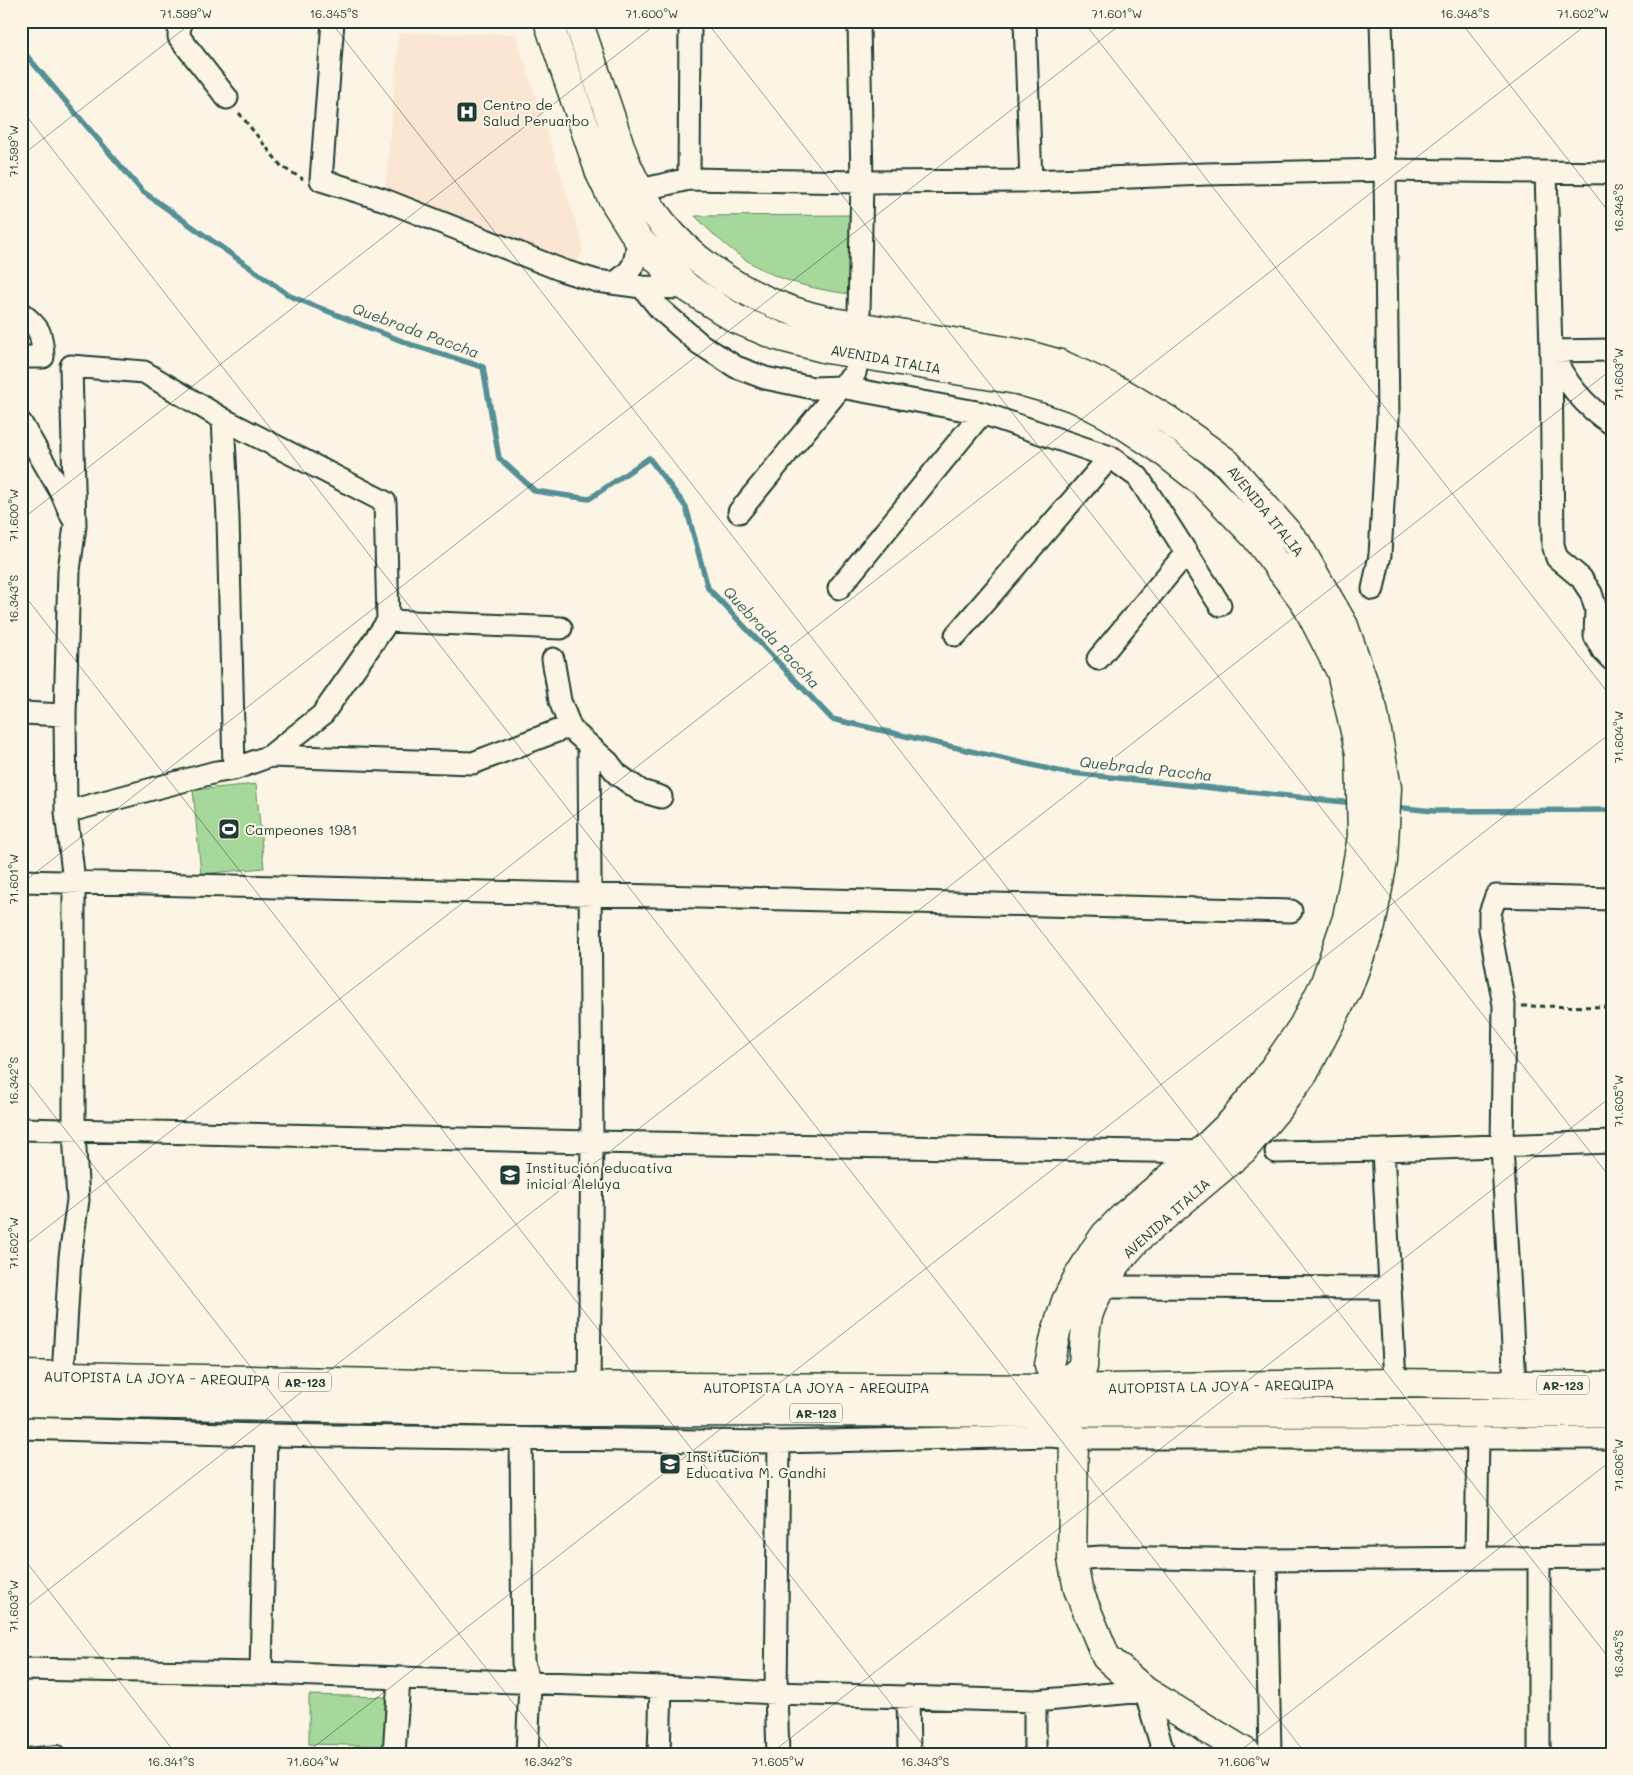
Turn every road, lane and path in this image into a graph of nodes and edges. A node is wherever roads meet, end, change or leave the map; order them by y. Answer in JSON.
{"nodes":[{"id":1,"x":180,"y":21,"type":"edge"},
{"id":2,"x":333,"y":21,"type":"edge"},
{"id":3,"x":548,"y":21,"type":"edge"},
{"id":4,"x":578,"y":21,"type":"edge"},
{"id":5,"x":690,"y":21,"type":"edge"},
{"id":6,"x":859,"y":21,"type":"edge"},
{"id":7,"x":1026,"y":21,"type":"edge"},
{"id":8,"x":1381,"y":21,"type":"edge"},
{"id":9,"x":227,"y":98,"type":"joint"},
{"id":10,"x":1385,"y":170,"type":"junction"},
{"id":11,"x":1546,"y":172,"type":"junction"},
{"id":12,"x":1612,"y":173,"type":"edge"},
{"id":13,"x":690,"y":179,"type":"junction"},
{"id":14,"x":321,"y":180,"type":"junction"},
{"id":15,"x":1031,"y":181,"type":"junction"},
{"id":16,"x":862,"y":182,"type":"junction"},
{"id":17,"x":640,"y":190,"type":"junction"},
{"id":18,"x":638,"y":239,"type":"junction"},
{"id":19,"x":614,"y":283,"type":"junction"},
{"id":20,"x":642,"y":287,"type":"junction"},
{"id":21,"x":688,"y":288,"type":"junction"},
{"id":22,"x":21,"y":313,"type":"edge"},
{"id":23,"x":859,"y":326,"type":"junction"},
{"id":24,"x":1612,"y":350,"type":"edge"},
{"id":25,"x":1551,"y":351,"type":"junction"},
{"id":26,"x":858,"y":355,"type":"junction"},
{"id":27,"x":21,"y":357,"type":"edge"},
{"id":28,"x":840,"y":387,"type":"junction"},
{"id":29,"x":982,"y":413,"type":"junction"},
{"id":30,"x":223,"y":419,"type":"junction"},
{"id":31,"x":21,"y":423,"type":"edge"},
{"id":32,"x":1612,"y":424,"type":"edge"},
{"id":33,"x":1110,"y":456,"type":"junction"},
{"id":34,"x":739,"y":512,"type":"dead end"},
{"id":35,"x":75,"y":526,"type":"junction"},
{"id":36,"x":1186,"y":553,"type":"junction"},
{"id":37,"x":839,"y":588,"type":"dead end"},
{"id":38,"x":1373,"y":589,"type":"dead end"},
{"id":39,"x":1220,"y":605,"type":"dead end"},
{"id":40,"x":388,"y":621,"type":"junction"},
{"id":41,"x":561,"y":628,"type":"dead end"},
{"id":42,"x":956,"y":635,"type":"dead end"},
{"id":43,"x":553,"y":659,"type":"dead end"},
{"id":44,"x":1098,"y":659,"type":"dead end"},
{"id":45,"x":1612,"y":660,"type":"edge"},
{"id":46,"x":21,"y":713,"type":"edge"},
{"id":47,"x":65,"y":715,"type":"junction"},
{"id":48,"x":571,"y":730,"type":"junction"},
{"id":49,"x":590,"y":747,"type":"junction"},
{"id":50,"x":270,"y":756,"type":"junction"},
{"id":51,"x":234,"y":769,"type":"junction"},
{"id":52,"x":661,"y":797,"type":"dead end"},
{"id":53,"x":66,"y":812,"type":"junction"},
{"id":54,"x":21,"y":880,"type":"edge"},
{"id":55,"x":74,"y":882,"type":"junction"},
{"id":56,"x":591,"y":895,"type":"junction"},
{"id":57,"x":1612,"y":898,"type":"edge"},
{"id":58,"x":1291,"y":912,"type":"dead end"},
{"id":59,"x":1336,"y":986,"type":"junction"},
{"id":60,"x":1504,"y":1005,"type":"junction"},
{"id":61,"x":1612,"y":1007,"type":"edge"},
{"id":62,"x":21,"y":1129,"type":"edge"},
{"id":63,"x":74,"y":1132,"type":"junction"},
{"id":64,"x":592,"y":1142,"type":"junction"},
{"id":65,"x":1612,"y":1142,"type":"edge"},
{"id":66,"x":1502,"y":1146,"type":"junction"},
{"id":67,"x":1243,"y":1150,"type":"junction"},
{"id":68,"x":1383,"y":1150,"type":"junction"},
{"id":69,"x":1201,"y":1152,"type":"junction"},
{"id":70,"x":1276,"y":1152,"type":"dead end"},
{"id":71,"x":1103,"y":1287,"type":"junction"},
{"id":72,"x":1391,"y":1288,"type":"junction"},
{"id":73,"x":21,"y":1375,"type":"edge"},
{"id":74,"x":63,"y":1376,"type":"junction"},
{"id":75,"x":1395,"y":1383,"type":"junction"},
{"id":76,"x":1515,"y":1384,"type":"junction"},
{"id":77,"x":589,"y":1385,"type":"junction"},
{"id":78,"x":1612,"y":1386,"type":"edge"},
{"id":79,"x":21,"y":1402,"type":"edge"},
{"id":80,"x":1612,"y":1413,"type":"edge"},
{"id":81,"x":1060,"y":1419,"type":"junction"},
{"id":82,"x":21,"y":1428,"type":"edge"},
{"id":83,"x":266,"y":1435,"type":"junction"},
{"id":84,"x":1478,"y":1437,"type":"junction"},
{"id":85,"x":1612,"y":1438,"type":"edge"},
{"id":86,"x":521,"y":1439,"type":"junction"},
{"id":87,"x":779,"y":1442,"type":"junction"},
{"id":88,"x":1476,"y":1557,"type":"junction"},
{"id":89,"x":1612,"y":1557,"type":"edge"},
{"id":90,"x":1539,"y":1558,"type":"junction"},
{"id":91,"x":1072,"y":1559,"type":"junction"},
{"id":92,"x":1266,"y":1560,"type":"junction"},
{"id":93,"x":21,"y":1669,"type":"edge"},
{"id":94,"x":261,"y":1674,"type":"junction"},
{"id":95,"x":399,"y":1680,"type":"junction"},
{"id":96,"x":530,"y":1684,"type":"junction"},
{"id":97,"x":661,"y":1687,"type":"junction"},
{"id":98,"x":1145,"y":1691,"type":"junction"},
{"id":99,"x":776,"y":1693,"type":"junction"},
{"id":100,"x":908,"y":1696,"type":"junction"},
{"id":101,"x":1035,"y":1701,"type":"junction"},
{"id":102,"x":58,"y":1751,"type":"dead end"},
{"id":103,"x":27,"y":1754,"type":"edge"},
{"id":104,"x":394,"y":1754,"type":"edge"},
{"id":105,"x":526,"y":1754,"type":"edge"},
{"id":106,"x":659,"y":1754,"type":"edge"},
{"id":107,"x":778,"y":1754,"type":"edge"},
{"id":108,"x":909,"y":1754,"type":"edge"},
{"id":109,"x":1035,"y":1754,"type":"edge"},
{"id":110,"x":1164,"y":1754,"type":"edge"},
{"id":111,"x":1248,"y":1754,"type":"edge"},
{"id":112,"x":1270,"y":1754,"type":"edge"},
{"id":113,"x":1540,"y":1754,"type":"edge"}],
"edges":[{"from":1,"to":9,"type":"street"},
{"from":2,"to":14,"type":"street"},
{"from":3,"to":18,"type":"main road","name":"AVENIDA ITALIA"},
{"from":4,"to":17,"type":"main road","name":"AVENIDA ITALIA"},
{"from":5,"to":13,"type":"street"},
{"from":6,"to":16,"type":"street"},
{"from":7,"to":15,"type":"street"},
{"from":8,"to":10,"type":"street"},
{"from":9,"to":14,"type":"path"},
{"from":10,"to":11,"type":"street"},
{"from":10,"to":15,"type":"street"},
{"from":10,"to":38,"type":"street"},
{"from":11,"to":12,"type":"street"},
{"from":11,"to":25,"type":"street"},
{"from":13,"to":16,"type":"street"},
{"from":13,"to":17,"type":"street"},
{"from":14,"to":19,"type":"street"},
{"from":15,"to":16,"type":"street"},
{"from":16,"to":23,"type":"street"},
{"from":17,"to":23,"type":"main road","name":"AVENIDA ITALIA"},
{"from":18,"to":19,"type":"street"},
{"from":18,"to":21,"type":"main road","name":"AVENIDA ITALIA"},
{"from":19,"to":20,"type":"street"},
{"from":20,"to":21,"type":"street"},
{"from":20,"to":28,"type":"street"},
{"from":21,"to":26,"type":"main road","name":"AVENIDA ITALIA"},
{"from":22,"to":27,"type":"street"},
{"from":23,"to":26,"type":"street"},
{"from":23,"to":59,"type":"main road","name":"AVENIDA ITALIA"},
{"from":24,"to":25,"type":"street"},
{"from":25,"to":32,"type":"street"},
{"from":25,"to":45,"type":"street"},
{"from":26,"to":28,"type":"street"},
{"from":26,"to":59,"type":"main road","name":"AVENIDA ITALIA"},
{"from":28,"to":29,"type":"street"},
{"from":28,"to":34,"type":"street"},
{"from":29,"to":33,"type":"street"},
{"from":29,"to":37,"type":"street"},
{"from":30,"to":35,"type":"street"},
{"from":30,"to":40,"type":"street"},
{"from":30,"to":51,"type":"street"},
{"from":31,"to":35,"type":"street"},
{"from":33,"to":36,"type":"street"},
{"from":33,"to":42,"type":"street"},
{"from":35,"to":47,"type":"street"},
{"from":36,"to":39,"type":"street"},
{"from":36,"to":44,"type":"street"},
{"from":40,"to":41,"type":"street"},
{"from":40,"to":50,"type":"street"},
{"from":43,"to":48,"type":"street"},
{"from":46,"to":47,"type":"street"},
{"from":47,"to":53,"type":"street"},
{"from":48,"to":49,"type":"street"},
{"from":48,"to":50,"type":"street"},
{"from":49,"to":52,"type":"street"},
{"from":49,"to":56,"type":"street"},
{"from":50,"to":51,"type":"street"},
{"from":51,"to":53,"type":"street"},
{"from":53,"to":55,"type":"street"},
{"from":54,"to":55,"type":"street"},
{"from":55,"to":56,"type":"street"},
{"from":55,"to":63,"type":"street"},
{"from":56,"to":58,"type":"street"},
{"from":56,"to":64,"type":"street"},
{"from":57,"to":60,"type":"street"},
{"from":59,"to":67,"type":"main road","name":"AVENIDA ITALIA"},
{"from":59,"to":69,"type":"main road","name":"AVENIDA ITALIA"},
{"from":60,"to":61,"type":"path"},
{"from":60,"to":66,"type":"street"},
{"from":62,"to":63,"type":"street"},
{"from":63,"to":64,"type":"street"},
{"from":63,"to":74,"type":"street"},
{"from":64,"to":69,"type":"street"},
{"from":64,"to":77,"type":"street"},
{"from":65,"to":66,"type":"street"},
{"from":66,"to":68,"type":"street"},
{"from":66,"to":76,"type":"street"},
{"from":67,"to":69,"type":"street"},
{"from":67,"to":71,"type":"main road","name":"AVENIDA ITALIA"},
{"from":68,"to":70,"type":"street"},
{"from":68,"to":72,"type":"street"},
{"from":69,"to":81,"type":"main road","name":"AVENIDA ITALIA"},
{"from":71,"to":72,"type":"street"},
{"from":71,"to":81,"type":"main road","name":"AVENIDA ITALIA"},
{"from":72,"to":75,"type":"street"},
{"from":73,"to":74,"type":"main road","name":"AUTOPISTA LA JOYA - AREQUIPA","number":"AR-123"},
{"from":74,"to":77,"type":"main road","name":"AUTOPISTA LA JOYA - AREQUIPA","number":"AR-123"},
{"from":75,"to":76,"type":"main road","name":"AUTOPISTA LA JOYA - AREQUIPA","number":"AR-123"},
{"from":75,"to":81,"type":"main road","name":"AUTOPISTA LA JOYA - AREQUIPA","number":"AR-123"},
{"from":76,"to":78,"type":"main road","name":"AUTOPISTA LA JOYA - AREQUIPA","number":"AR-123"},
{"from":77,"to":81,"type":"main road","name":"AUTOPISTA LA JOYA - AREQUIPA","number":"AR-123"},
{"from":79,"to":81,"type":"main road","name":"AUTOPISTA LA JOYA - AREQUIPA","number":"AR-123"},
{"from":80,"to":81,"type":"main road","name":"AUTOPISTA LA JOYA - AREQUIPA","number":"AR-123"},
{"from":81,"to":84,"type":"street"},
{"from":81,"to":87,"type":"street"},
{"from":81,"to":91,"type":"main road"},
{"from":82,"to":83,"type":"street"},
{"from":83,"to":86,"type":"street"},
{"from":83,"to":94,"type":"street"},
{"from":84,"to":85,"type":"street"},
{"from":84,"to":88,"type":"street"},
{"from":86,"to":87,"type":"street"},
{"from":86,"to":96,"type":"street"},
{"from":87,"to":99,"type":"street"},
{"from":88,"to":90,"type":"street"},
{"from":88,"to":92,"type":"street"},
{"from":89,"to":90,"type":"street"},
{"from":90,"to":113,"type":"street"},
{"from":91,"to":92,"type":"street"},
{"from":91,"to":98,"type":"main road"},
{"from":92,"to":112,"type":"street"},
{"from":93,"to":94,"type":"street"},
{"from":94,"to":95,"type":"street"},
{"from":95,"to":96,"type":"street"},
{"from":95,"to":104,"type":"street"},
{"from":96,"to":97,"type":"street"},
{"from":96,"to":105,"type":"street"},
{"from":97,"to":99,"type":"street"},
{"from":97,"to":106,"type":"street"},
{"from":98,"to":101,"type":"street"},
{"from":98,"to":110,"type":"street"},
{"from":98,"to":111,"type":"main road"},
{"from":99,"to":100,"type":"street"},
{"from":99,"to":107,"type":"street"},
{"from":100,"to":101,"type":"street"},
{"from":100,"to":108,"type":"street"},
{"from":101,"to":109,"type":"street"},
{"from":102,"to":103,"type":"lane"}]}
